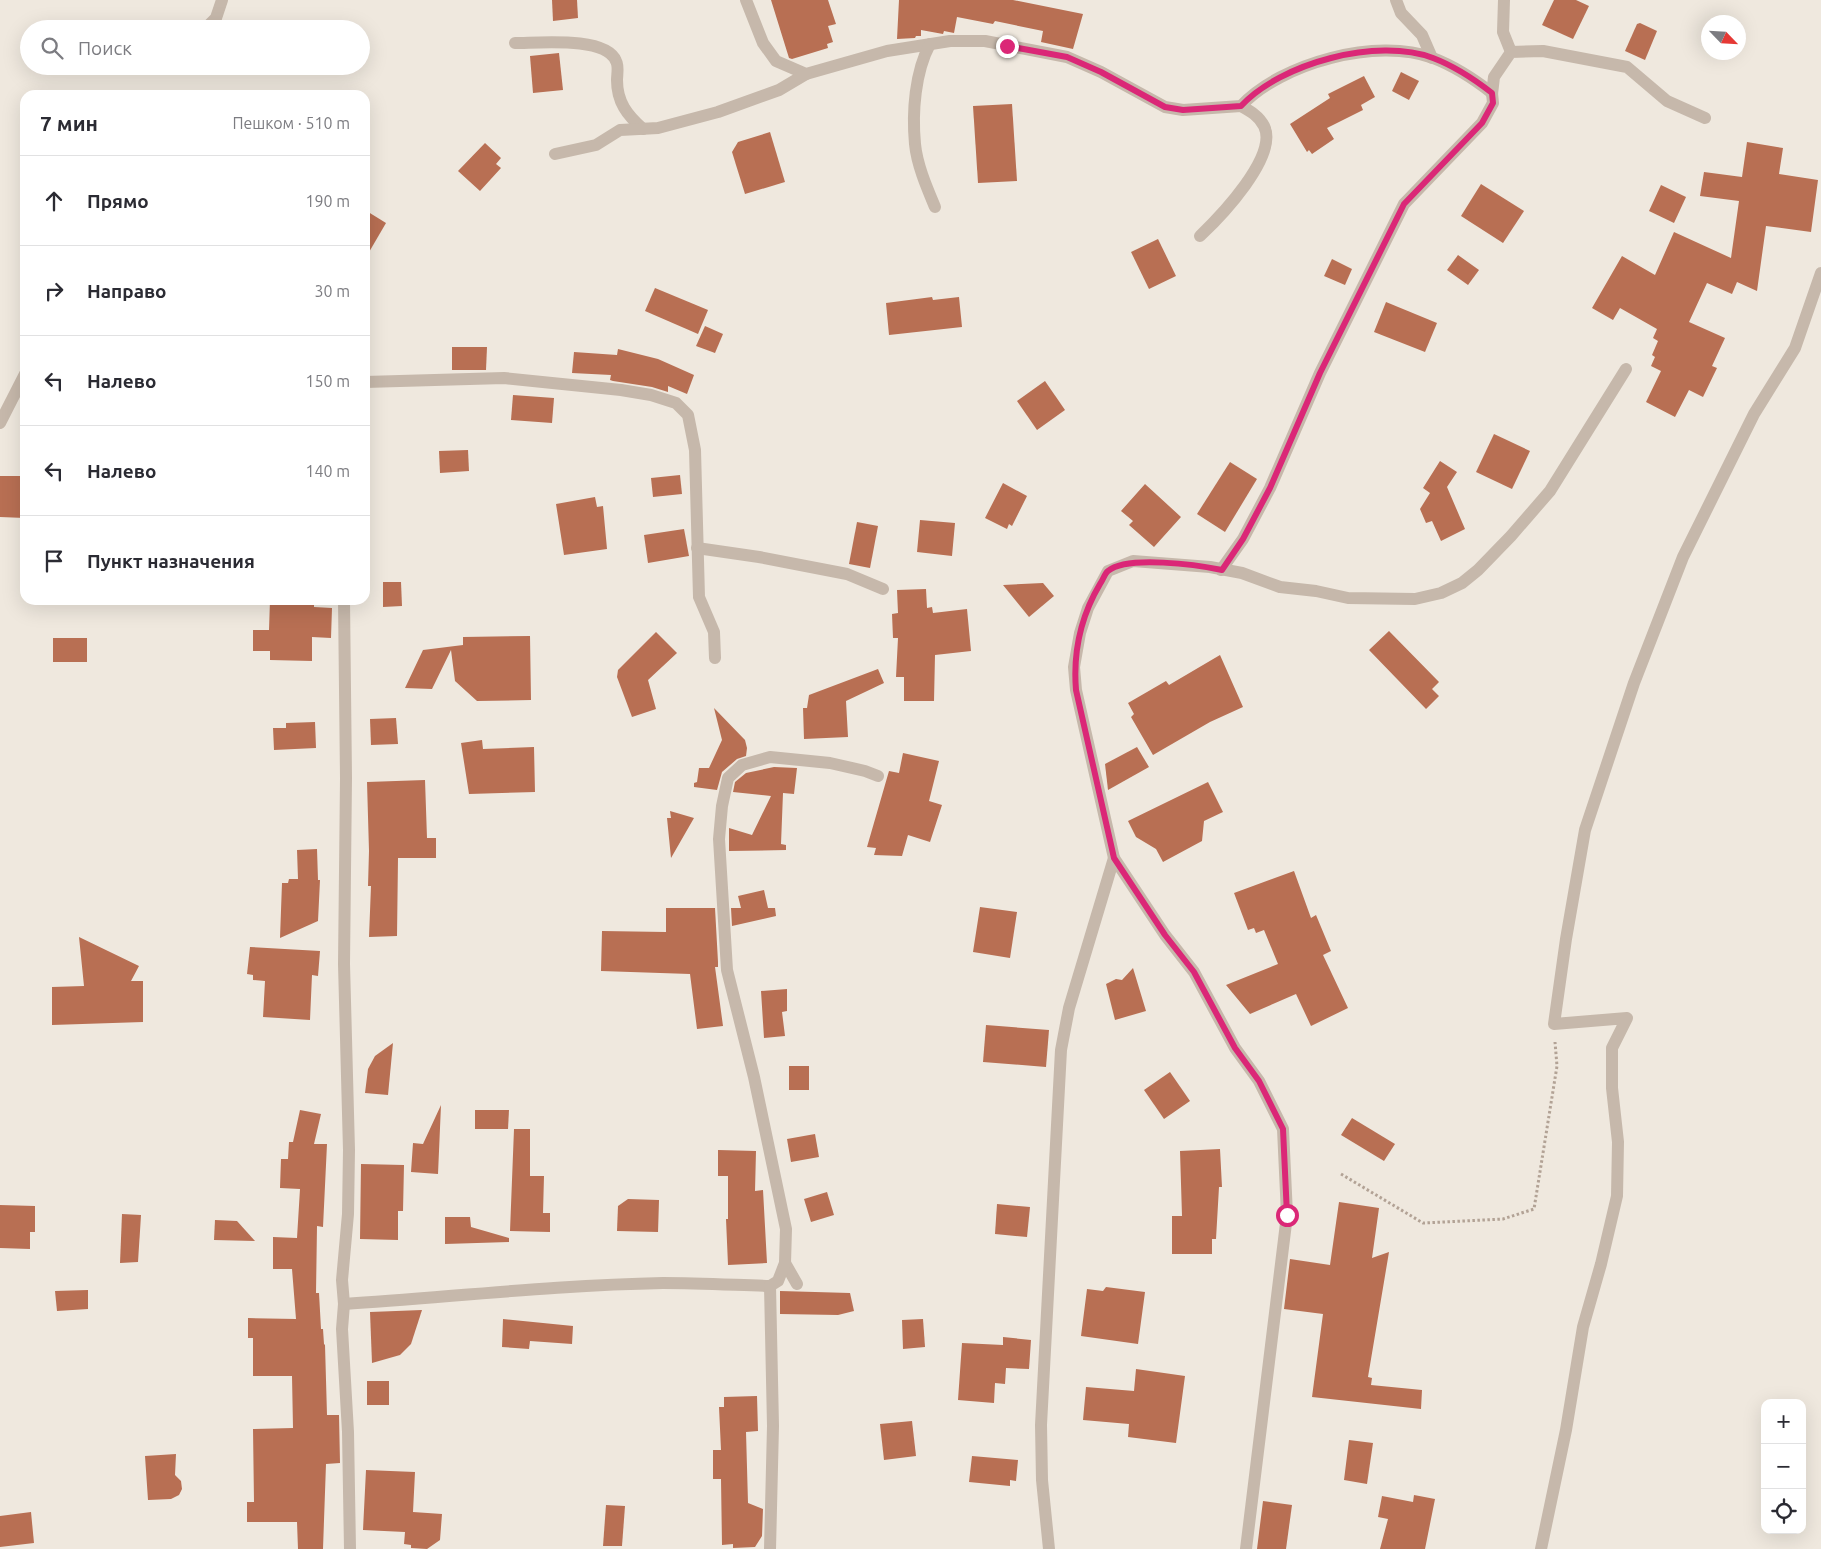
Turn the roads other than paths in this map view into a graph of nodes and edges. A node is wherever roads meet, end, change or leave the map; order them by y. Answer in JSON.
{"nodes":[{"id":1,"x":222,"y":0,"type":"edge"},
{"id":2,"x":746,"y":0,"type":"edge"},
{"id":3,"x":1396,"y":0,"type":"edge"},
{"id":4,"x":1504,"y":0,"type":"edge"},
{"id":5,"x":214,"y":20,"type":"edge"},
{"id":6,"x":515,"y":43,"type":"dead end"},
{"id":7,"x":930,"y":44,"type":"junction"},
{"id":8,"x":1511,"y":52,"type":"junction"},
{"id":9,"x":1432,"y":58,"type":"junction"},
{"id":10,"x":806,"y":74,"type":"junction"},
{"id":11,"x":1492,"y":94,"type":"junction"},
{"id":12,"x":1241,"y":106,"type":"junction"},
{"id":13,"x":1705,"y":118,"type":"dead end"},
{"id":14,"x":643,"y":129,"type":"junction"},
{"id":15,"x":555,"y":154,"type":"dead end"},
{"id":16,"x":935,"y":207,"type":"dead end"},
{"id":17,"x":1200,"y":236,"type":"dead end"},
{"id":18,"x":1821,"y":272,"type":"edge"},
{"id":19,"x":1626,"y":369,"type":"dead end"},
{"id":20,"x":370,"y":382,"type":"edge"},
{"id":21,"x":20,"y":384,"type":"edge"},
{"id":22,"x":0,"y":423,"type":"edge"},
{"id":23,"x":697,"y":548,"type":"junction"},
{"id":24,"x":1222,"y":570,"type":"junction"},
{"id":25,"x":883,"y":589,"type":"dead end"},
{"id":26,"x":344,"y":605,"type":"edge"},
{"id":27,"x":715,"y":658,"type":"dead end"},
{"id":28,"x":878,"y":776,"type":"dead end"},
{"id":29,"x":1114,"y":858,"type":"junction"},
{"id":30,"x":785,"y":1264,"type":"junction"},
{"id":31,"x":797,"y":1284,"type":"dead end"},
{"id":32,"x":770,"y":1286,"type":"junction"},
{"id":33,"x":344,"y":1304,"type":"junction"},
{"id":34,"x":350,"y":1549,"type":"edge"},
{"id":35,"x":770,"y":1549,"type":"edge"},
{"id":36,"x":1049,"y":1549,"type":"edge"},
{"id":37,"x":1246,"y":1549,"type":"edge"},
{"id":38,"x":1541,"y":1549,"type":"edge"}],
"edges":[{"from":1,"to":5,"type":"street"},
{"from":2,"to":10,"type":"street"},
{"from":3,"to":9,"type":"street"},
{"from":4,"to":8,"type":"street"},
{"from":6,"to":14,"type":"street"},
{"from":7,"to":10,"type":"street"},
{"from":7,"to":12,"type":"street"},
{"from":7,"to":16,"type":"street"},
{"from":8,"to":11,"type":"street"},
{"from":8,"to":13,"type":"street"},
{"from":9,"to":11,"type":"street"},
{"from":9,"to":12,"type":"street"},
{"from":10,"to":14,"type":"street"},
{"from":11,"to":24,"type":"street"},
{"from":12,"to":17,"type":"street"},
{"from":14,"to":15,"type":"street"},
{"from":18,"to":38,"type":"street"},
{"from":19,"to":24,"type":"street"},
{"from":20,"to":23,"type":"street"},
{"from":21,"to":22,"type":"street"},
{"from":23,"to":25,"type":"street"},
{"from":23,"to":27,"type":"street"},
{"from":24,"to":29,"type":"street"},
{"from":26,"to":33,"type":"street"},
{"from":28,"to":30,"type":"street"},
{"from":29,"to":36,"type":"street"},
{"from":29,"to":37,"type":"street"},
{"from":30,"to":31,"type":"street"},
{"from":30,"to":32,"type":"street"},
{"from":32,"to":33,"type":"street"},
{"from":32,"to":35,"type":"street"},
{"from":33,"to":34,"type":"street"}]}
